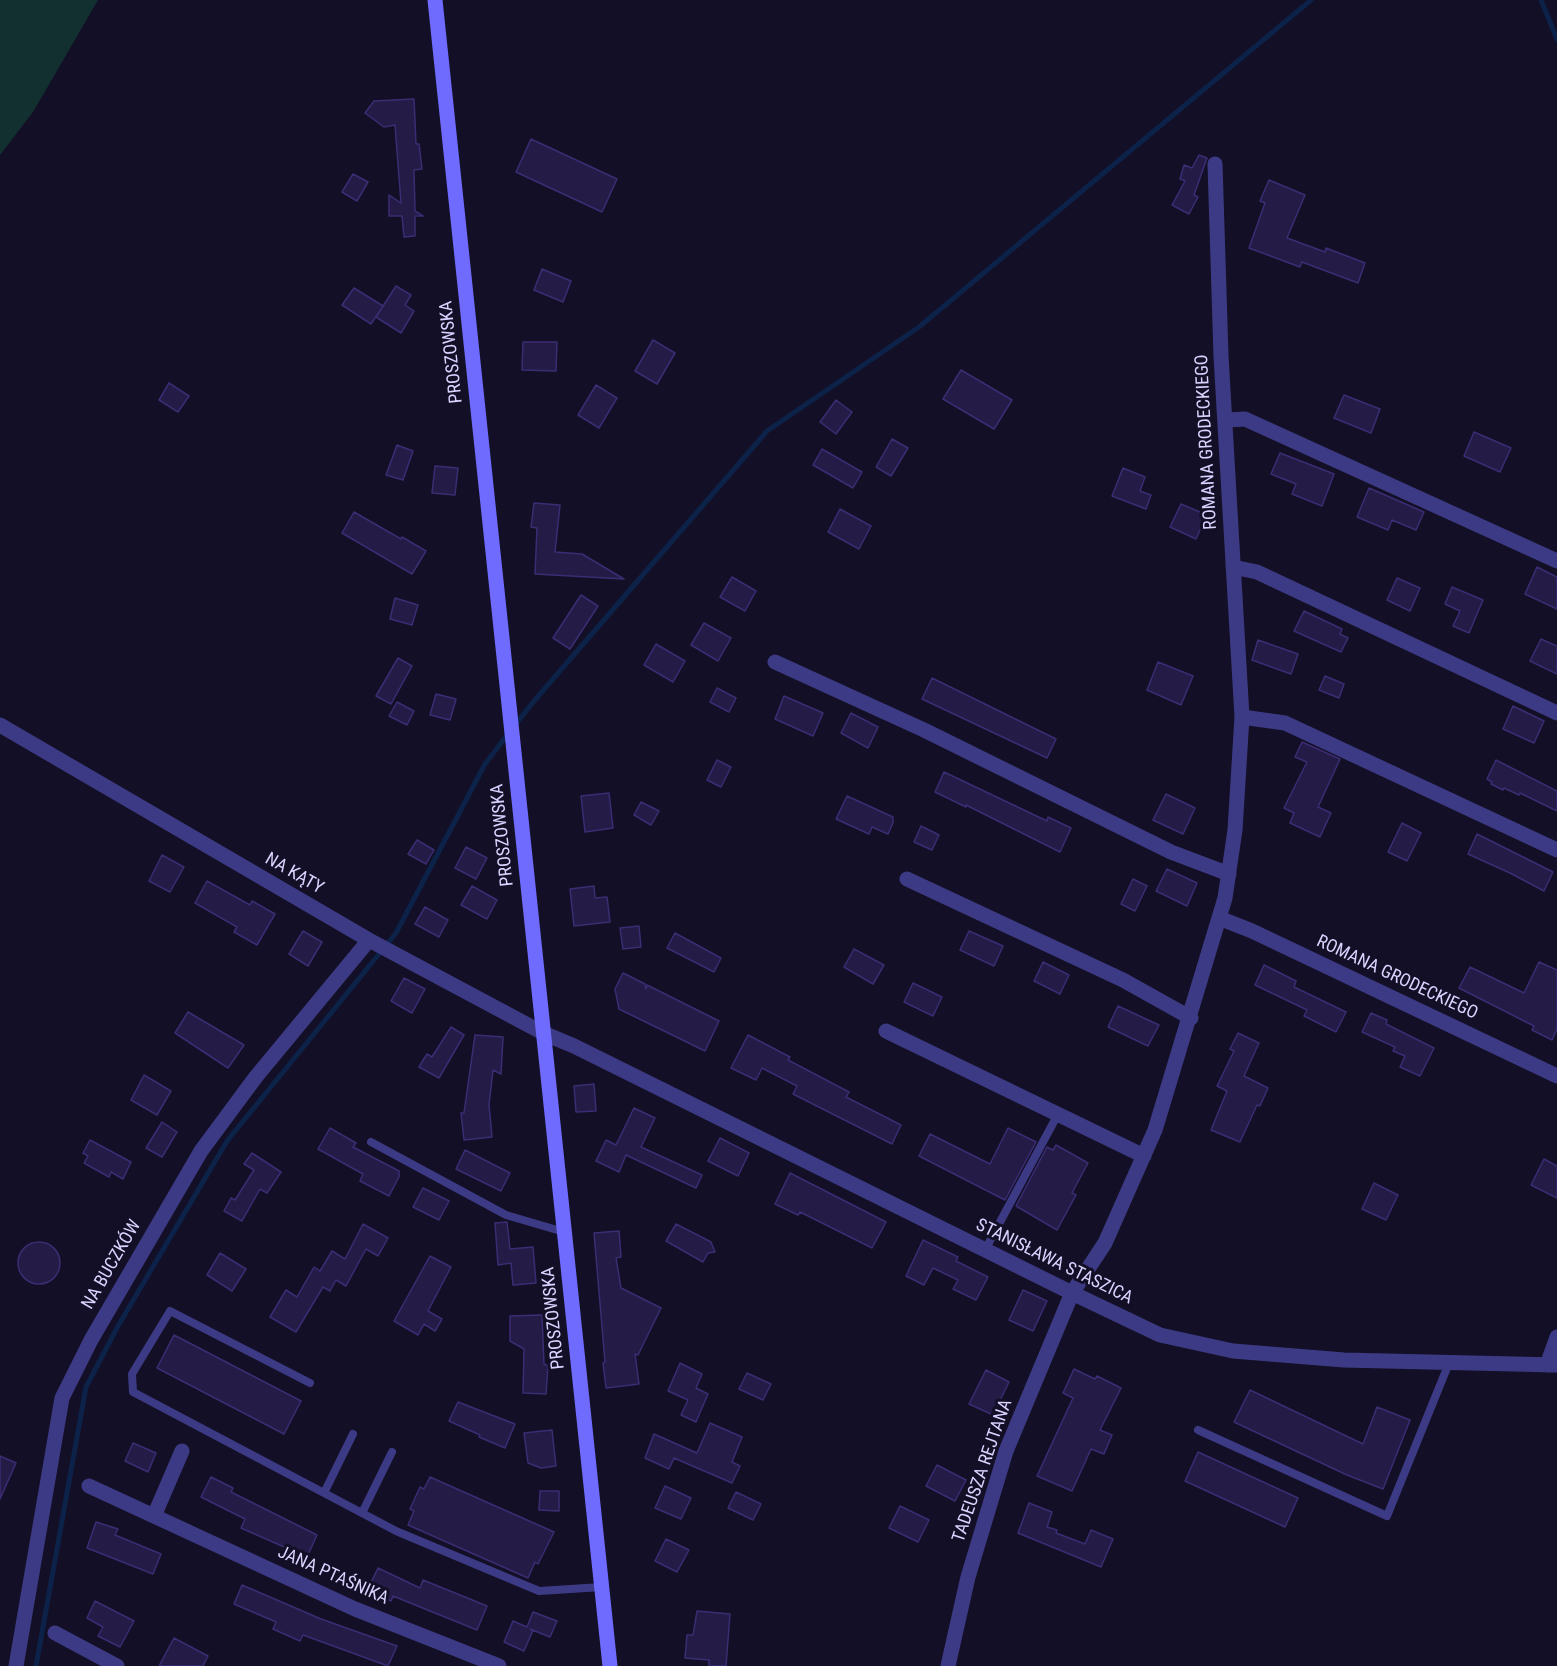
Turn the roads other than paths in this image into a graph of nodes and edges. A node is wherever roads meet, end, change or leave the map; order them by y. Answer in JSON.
{"nodes":[{"id":1,"x":435,"y":0,"type":"edge"},
{"id":2,"x":1215,"y":164,"type":"dead end"},
{"id":3,"x":1226,"y":420,"type":"junction"},
{"id":4,"x":1553,"y":560,"type":"edge"},
{"id":5,"x":1233,"y":567,"type":"junction"},
{"id":6,"x":775,"y":662,"type":"dead end"},
{"id":7,"x":1557,"y":712,"type":"edge"},
{"id":8,"x":1242,"y":717,"type":"junction"},
{"id":9,"x":0,"y":725,"type":"edge"},
{"id":10,"x":1557,"y":850,"type":"edge"},
{"id":11,"x":1228,"y":874,"type":"junction"},
{"id":12,"x":906,"y":879,"type":"dead end"},
{"id":13,"x":1219,"y":918,"type":"junction"},
{"id":14,"x":372,"y":942,"type":"junction"},
{"id":15,"x":1191,"y":1018,"type":"junction"},
{"id":16,"x":886,"y":1031,"type":"dead end"},
{"id":17,"x":543,"y":1033,"type":"junction"},
{"id":18,"x":574,"y":1046,"type":"joint"},
{"id":19,"x":1557,"y":1076,"type":"edge"},
{"id":20,"x":1058,"y":1114,"type":"junction"},
{"id":21,"x":371,"y":1142,"type":"dead end"},
{"id":22,"x":1144,"y":1156,"type":"junction"},
{"id":23,"x":564,"y":1233,"type":"junction"},
{"id":24,"x":985,"y":1250,"type":"junction"},
{"id":25,"x":1072,"y":1293,"type":"junction"},
{"id":26,"x":1557,"y":1337,"type":"edge"},
{"id":27,"x":1449,"y":1363,"type":"junction"},
{"id":28,"x":1552,"y":1365,"type":"edge"},
{"id":29,"x":310,"y":1383,"type":"dead end"},
{"id":30,"x":1198,"y":1430,"type":"dead end"},
{"id":31,"x":353,"y":1434,"type":"dead end"},
{"id":32,"x":182,"y":1451,"type":"dead end"},
{"id":33,"x":392,"y":1452,"type":"dead end"},
{"id":34,"x":89,"y":1486,"type":"dead end"},
{"id":35,"x":324,"y":1493,"type":"junction"},
{"id":36,"x":362,"y":1513,"type":"junction"},
{"id":37,"x":154,"y":1516,"type":"junction"},
{"id":38,"x":602,"y":1587,"type":"junction"},
{"id":39,"x":56,"y":1633,"type":"dead end"},
{"id":40,"x":16,"y":1666,"type":"edge"},
{"id":41,"x":117,"y":1666,"type":"edge"},
{"id":42,"x":499,"y":1666,"type":"edge"},
{"id":43,"x":610,"y":1666,"type":"edge"},
{"id":44,"x":948,"y":1666,"type":"edge"}],
"edges":[{"from":1,"to":17,"type":"main road","name":"PROSZOWSKA"},
{"from":2,"to":3,"type":"street","name":"ROMANA GRODECKIEGO"},
{"from":3,"to":4,"type":"street"},
{"from":3,"to":5,"type":"street","name":"ROMANA GRODECKIEGO"},
{"from":5,"to":7,"type":"street"},
{"from":5,"to":8,"type":"street","name":"ROMANA GRODECKIEGO"},
{"from":6,"to":11,"type":"street"},
{"from":8,"to":10,"type":"street"},
{"from":8,"to":11,"type":"street","name":"ROMANA GRODECKIEGO"},
{"from":9,"to":14,"type":"street","name":"NA KĄTY"},
{"from":11,"to":13,"type":"street","name":"ROMANA GRODECKIEGO"},
{"from":12,"to":15,"type":"street"},
{"from":13,"to":15,"type":"street","name":"ROMANA GRODECKIEGO"},
{"from":13,"to":19,"type":"street","name":"ROMANA GRODECKIEGO"},
{"from":14,"to":17,"type":"street","name":"NA KĄTY"},
{"from":14,"to":40,"type":"street","name":"NA BUCZKÓW"},
{"from":15,"to":22,"type":"street","name":"ROMANA GRODECKIEGO"},
{"from":16,"to":20,"type":"street"},
{"from":17,"to":18,"type":"street","name":"NA KĄTY"},
{"from":17,"to":23,"type":"main road","name":"PROSZOWSKA"},
{"from":18,"to":24,"type":"street","name":"STANISŁAWA STASZICA"},
{"from":20,"to":22,"type":"street"},
{"from":20,"to":24,"type":"lane"},
{"from":21,"to":23,"type":"lane"},
{"from":22,"to":25,"type":"street","name":"ROMANA GRODECKIEGO"},
{"from":23,"to":38,"type":"main road","name":"PROSZOWSKA"},
{"from":24,"to":25,"type":"street","name":"STANISŁAWA STASZICA"},
{"from":25,"to":27,"type":"street","name":"STANISŁAWA STASZICA"},
{"from":25,"to":44,"type":"street","name":"TADEUSZA REJTANA"},
{"from":26,"to":28,"type":"street"},
{"from":27,"to":28,"type":"street","name":"STANISŁAWA STASZICA"},
{"from":27,"to":30,"type":"lane"},
{"from":29,"to":35,"type":"lane"},
{"from":31,"to":35,"type":"lane"},
{"from":32,"to":37,"type":"street"},
{"from":33,"to":36,"type":"lane"},
{"from":34,"to":37,"type":"street","name":"JANA PTAŚNIKA"},
{"from":35,"to":36,"type":"lane"},
{"from":36,"to":38,"type":"lane"},
{"from":37,"to":42,"type":"street","name":"JANA PTAŚNIKA"},
{"from":38,"to":43,"type":"main road","name":"PROSZOWSKA"},
{"from":39,"to":41,"type":"street"}]}
